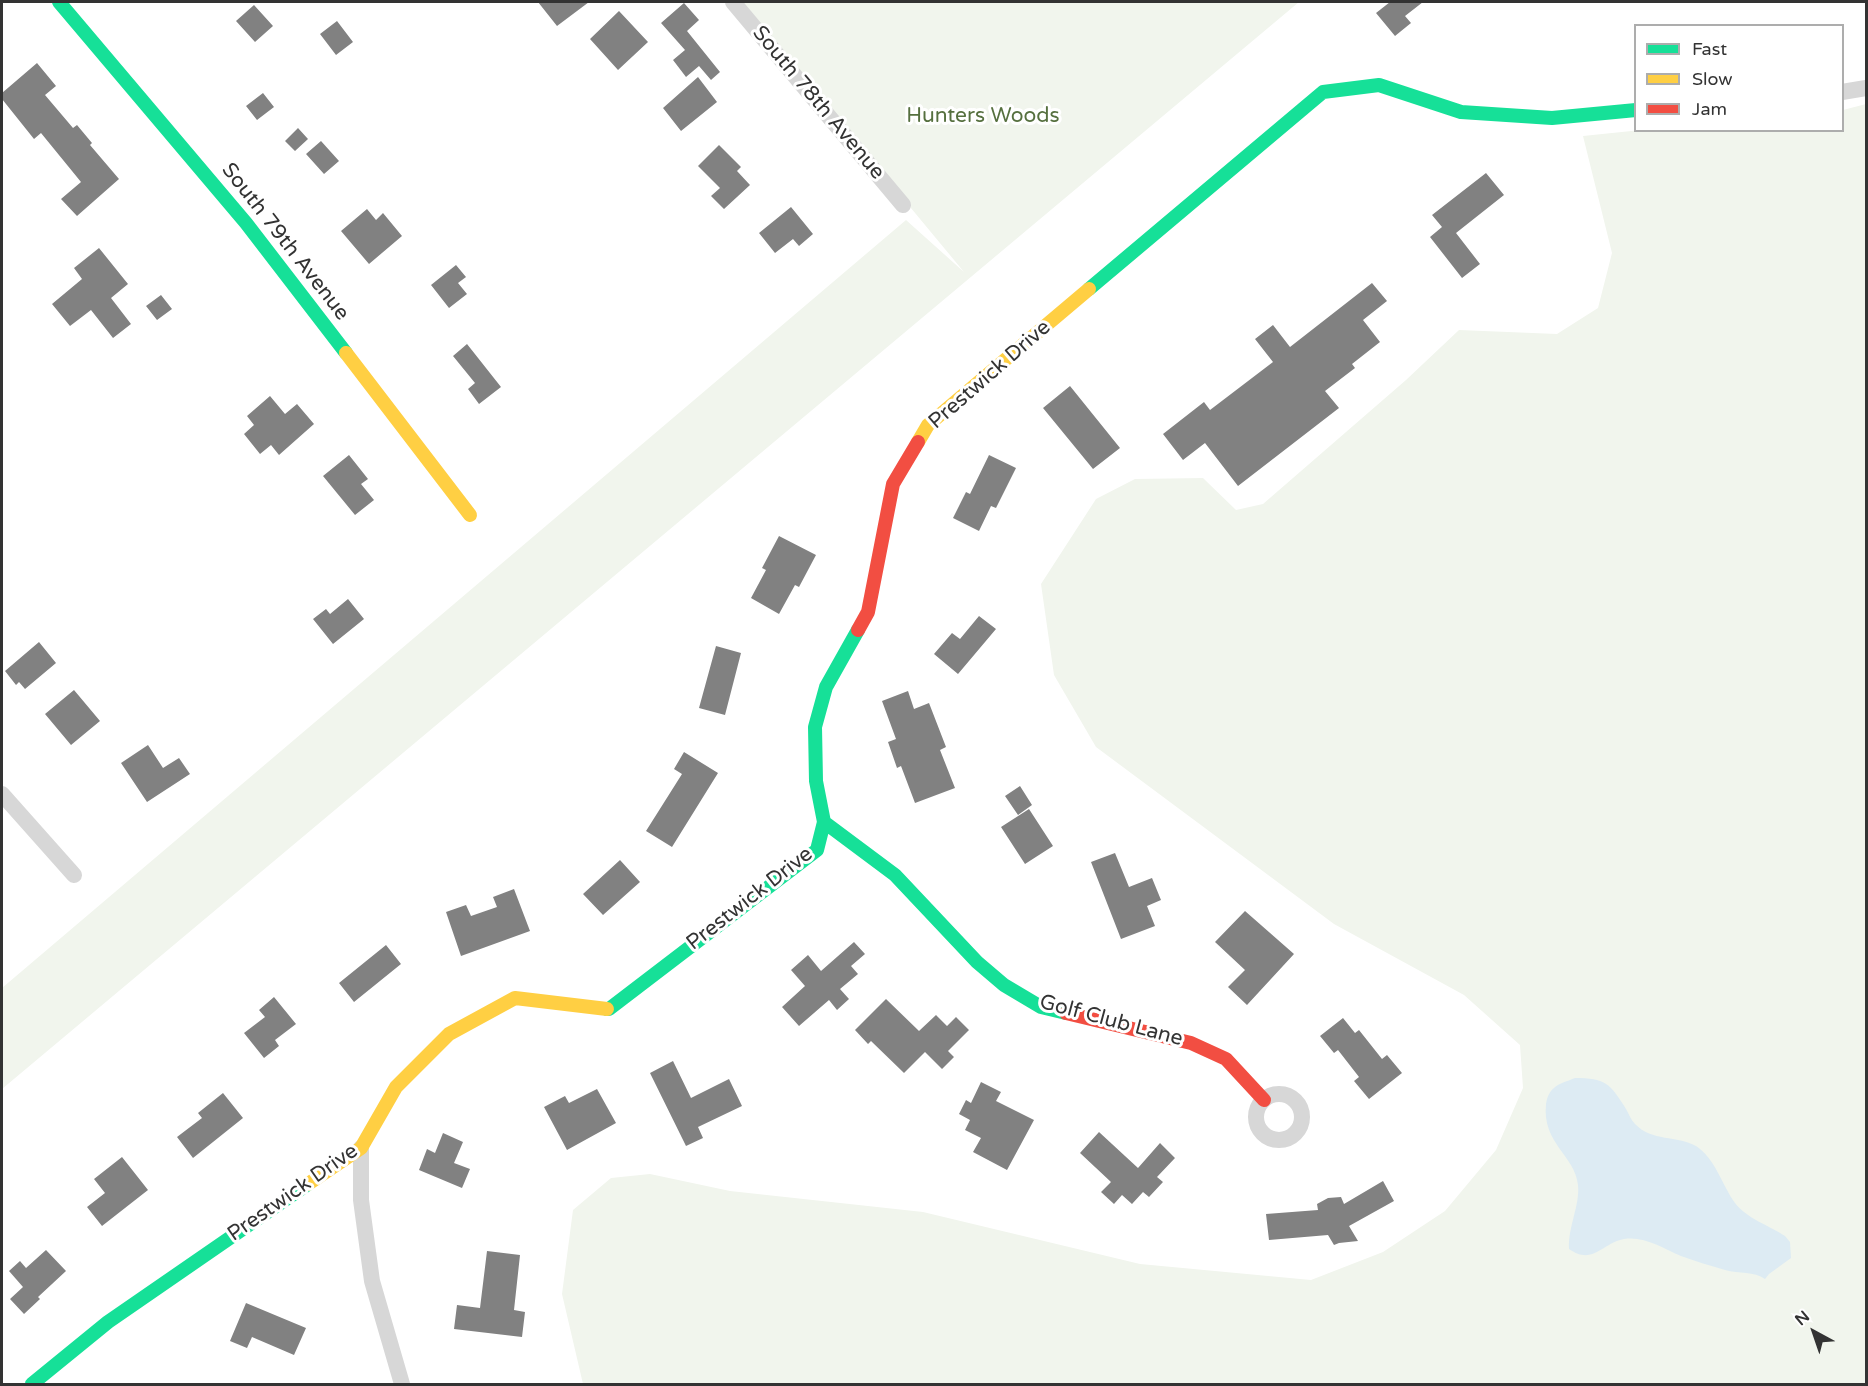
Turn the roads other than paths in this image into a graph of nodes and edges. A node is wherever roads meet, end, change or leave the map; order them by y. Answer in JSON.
{"nodes":[{"id":1,"x":59,"y":2,"type":"edge"},
{"id":2,"x":733,"y":2,"type":"edge"},
{"id":3,"x":1866,"y":88,"type":"edge"},
{"id":4,"x":1844,"y":92,"type":"edge"},
{"id":5,"x":1634,"y":110,"type":"edge"},
{"id":6,"x":903,"y":205,"type":"dead end"},
{"id":7,"x":470,"y":515,"type":"dead end"},
{"id":8,"x":2,"y":794,"type":"edge"},
{"id":9,"x":824,"y":822,"type":"junction"},
{"id":10,"x":74,"y":875,"type":"dead end"},
{"id":11,"x":1264,"y":1100,"type":"dead end"},
{"id":12,"x":361,"y":1148,"type":"junction"},
{"id":13,"x":32,"y":1384,"type":"edge"},
{"id":14,"x":402,"y":1384,"type":"edge"}],
"edges":[{"from":1,"to":7,"type":"street","name":"South 79th Avenue"},
{"from":2,"to":6,"type":"street","name":"South 78th Avenue"},
{"from":3,"to":4,"type":"street"},
{"from":5,"to":9,"type":"street","name":"Prestwick Drive"},
{"from":8,"to":10,"type":"street"},
{"from":9,"to":11,"type":"street","name":"Golf Club Lane"},
{"from":9,"to":12,"type":"street","name":"Prestwick Drive"},
{"from":12,"to":13,"type":"street","name":"Prestwick Drive"},
{"from":12,"to":14,"type":"street"}]}
